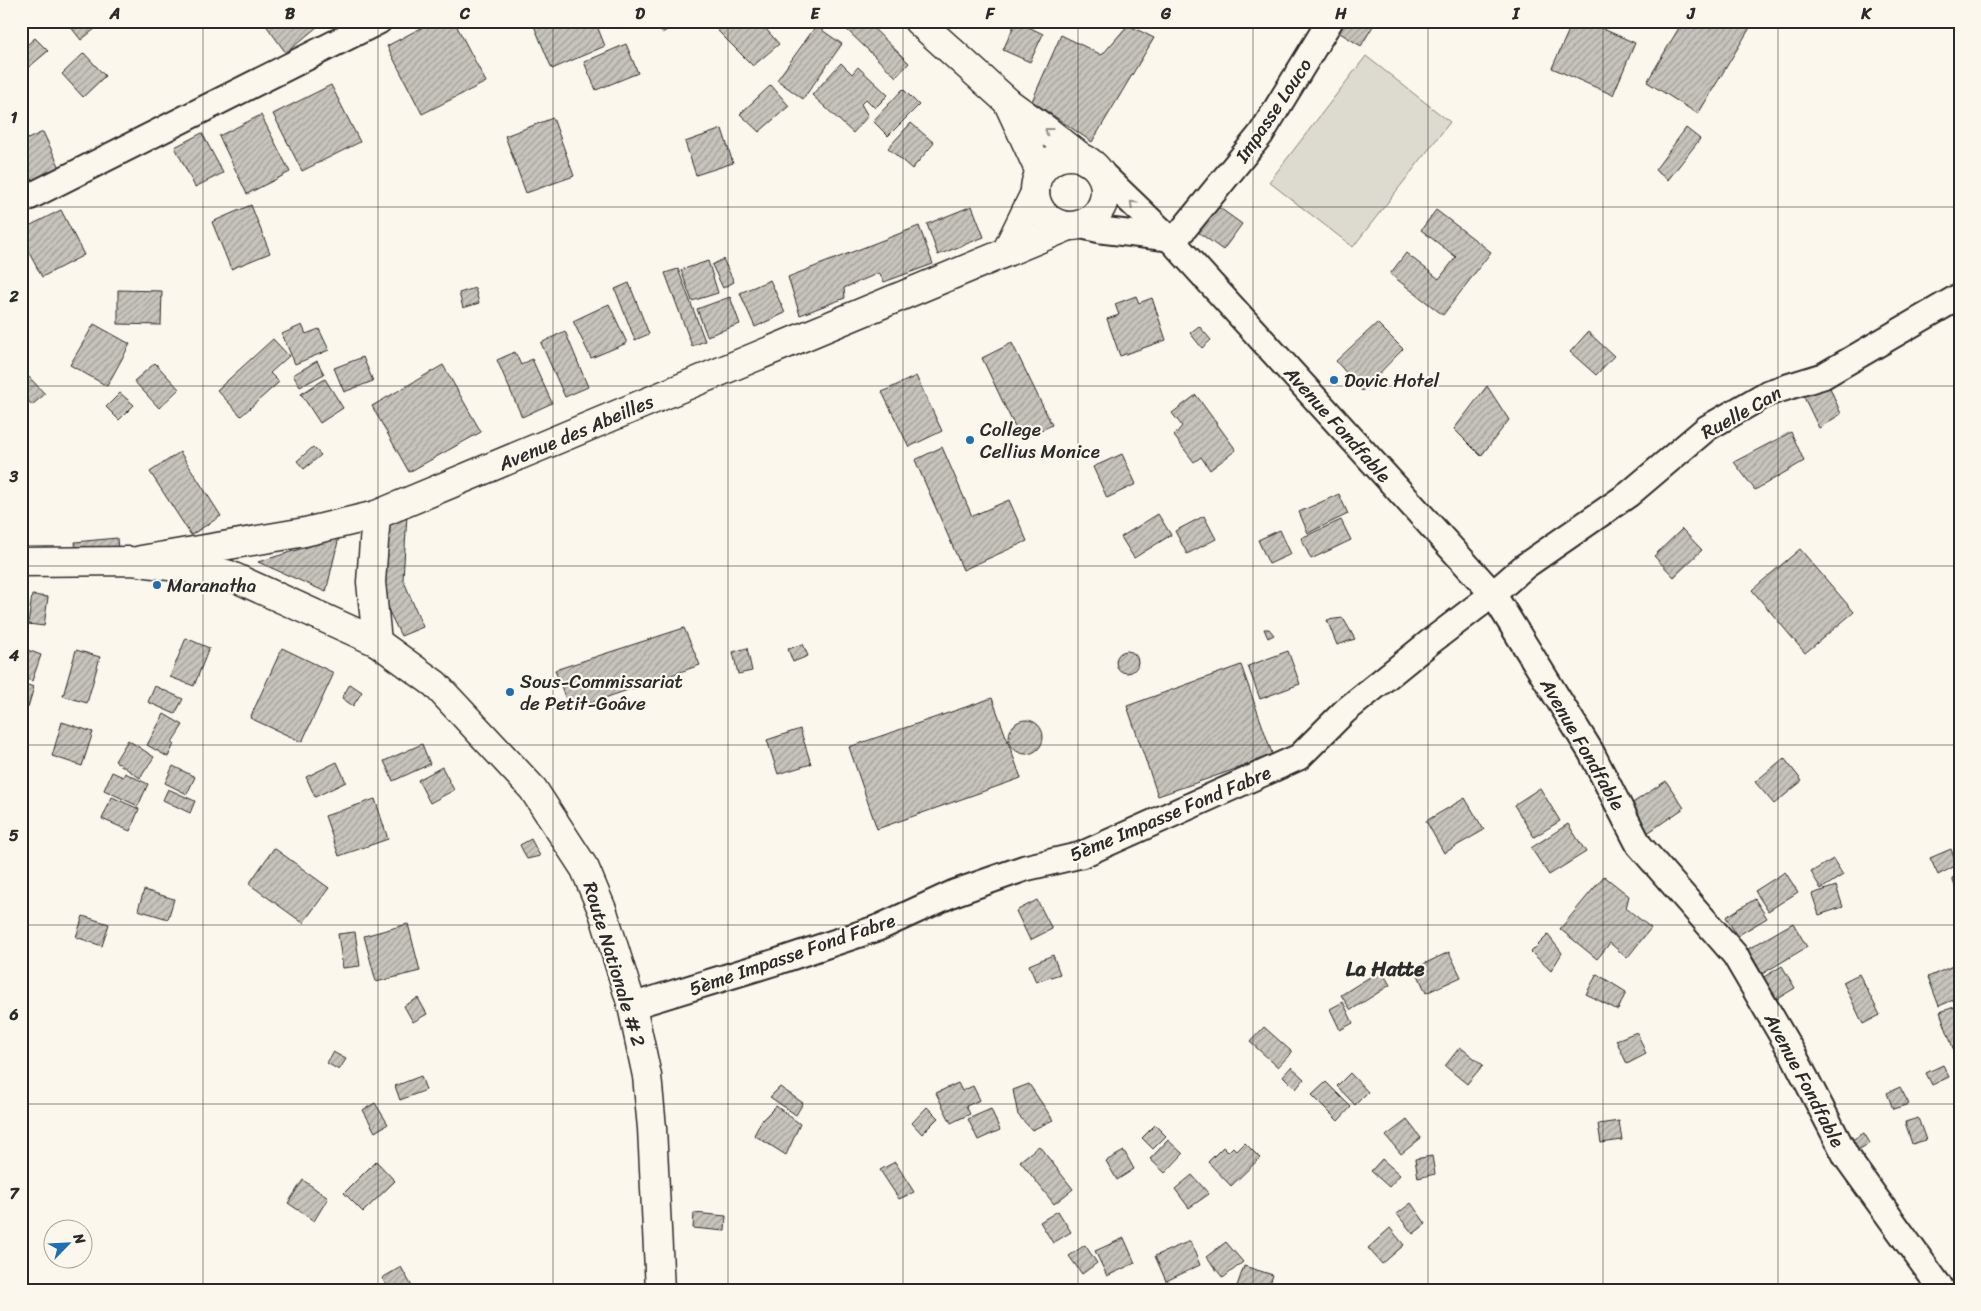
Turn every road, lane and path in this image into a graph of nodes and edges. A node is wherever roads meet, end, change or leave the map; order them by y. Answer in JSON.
{"nodes":[{"id":1,"x":379,"y":21,"type":"edge"},
{"id":2,"x":918,"y":21,"type":"edge"},
{"id":3,"x":1330,"y":21,"type":"edge"},
{"id":4,"x":1008,"y":103,"type":"junction"},
{"id":5,"x":1089,"y":163,"type":"junction"},
{"id":6,"x":1037,"y":183,"type":"junction"},
{"id":7,"x":21,"y":201,"type":"edge"},
{"id":8,"x":1073,"y":226,"type":"junction"},
{"id":9,"x":1171,"y":240,"type":"junction"},
{"id":10,"x":1006,"y":252,"type":"junction"},
{"id":11,"x":1960,"y":296,"type":"edge"},
{"id":12,"x":376,"y":515,"type":"junction"},
{"id":13,"x":131,"y":561,"type":"junction"},
{"id":14,"x":21,"y":562,"type":"edge"},
{"id":15,"x":1493,"y":594,"type":"junction"},
{"id":16,"x":377,"y":642,"type":"junction"},
{"id":17,"x":632,"y":1006,"type":"junction"},
{"id":18,"x":660,"y":1290,"type":"edge"},
{"id":19,"x":1942,"y":1290,"type":"edge"}],
"edges":[{"from":1,"to":7,"type":"street"},
{"from":2,"to":4,"type":"street"},
{"from":3,"to":9,"type":"street","name":"Impasse Louco"},
{"from":5,"to":4,"type":"street","one_way":true},
{"from":4,"to":6,"type":"street"},
{"from":5,"to":6,"type":"street"},
{"from":5,"to":8,"type":"street"},
{"from":9,"to":5,"type":"street","name":"Avenue Fondfable","one_way":true},
{"from":6,"to":8,"type":"street"},
{"from":6,"to":10,"type":"street"},
{"from":8,"to":9,"type":"street"},
{"from":8,"to":10,"type":"street","name":"Avenue des Abeilles"},
{"from":9,"to":15,"type":"street","name":"Avenue Fondfable"},
{"from":10,"to":12,"type":"street","name":"Avenue des Abeilles"},
{"from":11,"to":15,"type":"street","name":"Ruelle Can"},
{"from":12,"to":13,"type":"street","name":"Avenue des Abeilles"},
{"from":12,"to":16,"type":"street"},
{"from":13,"to":14,"type":"street","name":"Route Nationale # 2"},
{"from":13,"to":16,"type":"street","name":"Route Nationale # 2"},
{"from":15,"to":17,"type":"street","name":"5ème Impasse Fond Fabre"},
{"from":15,"to":19,"type":"street","name":"Avenue Fondfable"},
{"from":16,"to":17,"type":"street","name":"Route Nationale # 2"},
{"from":17,"to":18,"type":"street","name":"Route Nationale # 2"}]}
